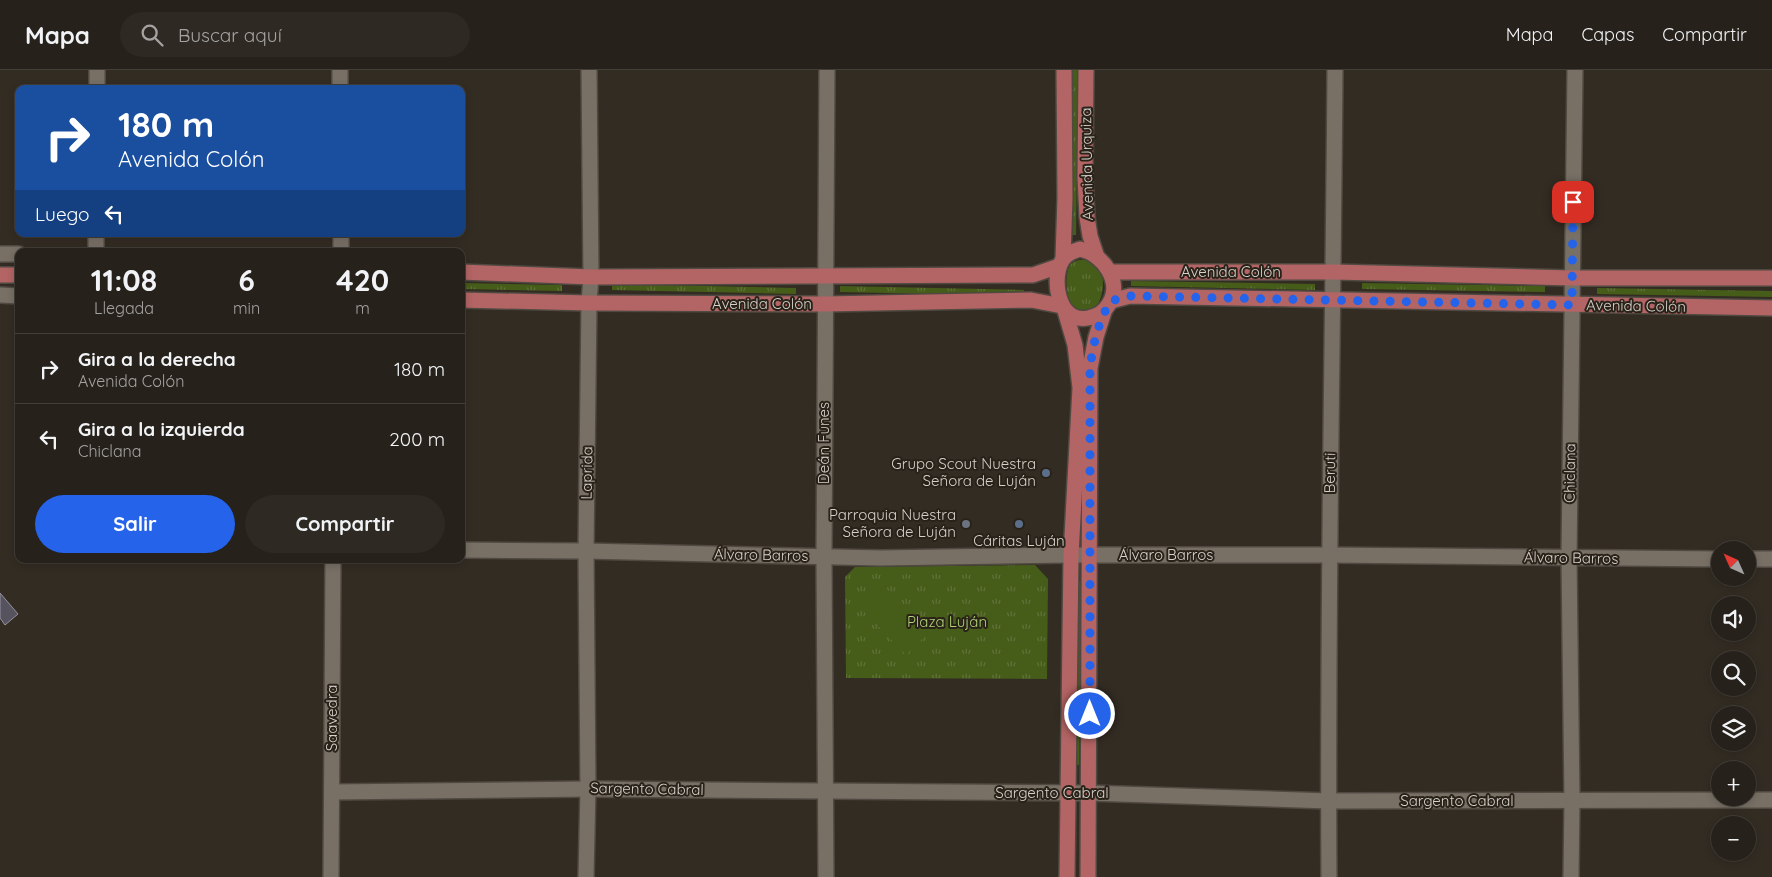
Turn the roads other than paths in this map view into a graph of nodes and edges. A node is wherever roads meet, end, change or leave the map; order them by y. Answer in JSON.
{"nodes":[{"id":1,"x":97,"y":70,"type":"edge"},
{"id":2,"x":340,"y":70,"type":"edge"},
{"id":3,"x":589,"y":70,"type":"edge"},
{"id":4,"x":827,"y":70,"type":"edge"},
{"id":5,"x":1064,"y":70,"type":"edge"},
{"id":6,"x":1086,"y":70,"type":"edge"},
{"id":7,"x":1335,"y":70,"type":"edge"},
{"id":8,"x":1575,"y":70,"type":"edge"},
{"id":9,"x":97,"y":85,"type":"edge"},
{"id":10,"x":340,"y":85,"type":"edge"},
{"id":11,"x":0,"y":254,"type":"edge"},
{"id":12,"x":15,"y":254,"type":"edge"},
{"id":13,"x":1097,"y":257,"type":"junction"},
{"id":14,"x":1061,"y":262,"type":"junction"},
{"id":15,"x":465,"y":272,"type":"edge"},
{"id":16,"x":1111,"y":272,"type":"junction"},
{"id":17,"x":1334,"y":272,"type":"junction"},
{"id":18,"x":0,"y":275,"type":"edge"},
{"id":19,"x":15,"y":275,"type":"edge"},
{"id":20,"x":591,"y":276,"type":"junction"},
{"id":21,"x":826,"y":276,"type":"junction"},
{"id":22,"x":1572,"y":278,"type":"junction"},
{"id":23,"x":1772,"y":278,"type":"edge"},
{"id":24,"x":0,"y":295,"type":"edge"},
{"id":25,"x":15,"y":296,"type":"edge"},
{"id":26,"x":465,"y":300,"type":"edge"},
{"id":27,"x":1334,"y":300,"type":"junction"},
{"id":28,"x":589,"y":303,"type":"junction"},
{"id":29,"x":825,"y":304,"type":"junction"},
{"id":30,"x":1572,"y":305,"type":"junction"},
{"id":31,"x":1107,"y":306,"type":"junction"},
{"id":32,"x":1772,"y":308,"type":"edge"},
{"id":33,"x":1064,"y":309,"type":"junction"},
{"id":34,"x":465,"y":550,"type":"edge"},
{"id":35,"x":586,"y":551,"type":"junction"},
{"id":36,"x":1071,"y":555,"type":"junction"},
{"id":37,"x":1329,"y":555,"type":"junction"},
{"id":38,"x":1090,"y":556,"type":"junction"},
{"id":39,"x":824,"y":557,"type":"junction"},
{"id":40,"x":1569,"y":558,"type":"junction"},
{"id":41,"x":1711,"y":559,"type":"edge"},
{"id":42,"x":1756,"y":559,"type":"edge"},
{"id":43,"x":1772,"y":559,"type":"edge"},
{"id":44,"x":333,"y":563,"type":"edge"},
{"id":45,"x":588,"y":789,"type":"junction"},
{"id":46,"x":826,"y":791,"type":"junction"},
{"id":47,"x":332,"y":792,"type":"junction"},
{"id":48,"x":1089,"y":793,"type":"junction"},
{"id":49,"x":1068,"y":794,"type":"junction"},
{"id":50,"x":1772,"y":800,"type":"edge"},
{"id":51,"x":1329,"y":801,"type":"junction"},
{"id":52,"x":1572,"y":801,"type":"junction"},
{"id":53,"x":331,"y":877,"type":"edge"},
{"id":54,"x":586,"y":877,"type":"edge"},
{"id":55,"x":826,"y":877,"type":"edge"},
{"id":56,"x":1067,"y":877,"type":"edge"},
{"id":57,"x":1088,"y":877,"type":"edge"},
{"id":58,"x":1329,"y":877,"type":"edge"},
{"id":59,"x":1571,"y":877,"type":"edge"}],
"edges":[{"from":1,"to":9,"type":"street"},
{"from":2,"to":10,"type":"street"},
{"from":3,"to":20,"type":"street","name":"Laprida"},
{"from":4,"to":21,"type":"street","name":"Deán Funes"},
{"from":5,"to":14,"type":"main road","name":"Avenida Urquiza"},
{"from":6,"to":13,"type":"main road","name":"Avenida Urquiza"},
{"from":7,"to":17,"type":"street","name":"Beruti"},
{"from":8,"to":22,"type":"street","name":"Chiclana"},
{"from":11,"to":12,"type":"street"},
{"from":13,"to":14,"type":"main road"},
{"from":13,"to":16,"type":"main road"},
{"from":14,"to":21,"type":"main road","name":"Avenida Colón"},
{"from":14,"to":33,"type":"main road"},
{"from":15,"to":20,"type":"main road","name":"Avenida Colón"},
{"from":16,"to":17,"type":"main road","name":"Avenida Colón"},
{"from":16,"to":31,"type":"main road"},
{"from":17,"to":22,"type":"main road","name":"Avenida Colón"},
{"from":17,"to":27,"type":"street","name":"Beruti"},
{"from":18,"to":19,"type":"main road"},
{"from":20,"to":21,"type":"main road","name":"Avenida Colón"},
{"from":20,"to":28,"type":"street","name":"Laprida"},
{"from":21,"to":29,"type":"street","name":"Deán Funes"},
{"from":22,"to":23,"type":"main road","name":"Avenida Colón"},
{"from":22,"to":30,"type":"street","name":"Chiclana"},
{"from":24,"to":25,"type":"street"},
{"from":26,"to":28,"type":"main road","name":"Avenida Colón"},
{"from":27,"to":30,"type":"main road","name":"Avenida Colón"},
{"from":27,"to":31,"type":"main road","name":"Avenida Colón"},
{"from":27,"to":37,"type":"street","name":"Beruti"},
{"from":28,"to":29,"type":"main road","name":"Avenida Colón"},
{"from":28,"to":35,"type":"street","name":"Laprida"},
{"from":29,"to":33,"type":"main road","name":"Avenida Colón"},
{"from":29,"to":39,"type":"street","name":"Deán Funes"},
{"from":30,"to":32,"type":"main road","name":"Avenida Colón"},
{"from":30,"to":40,"type":"street","name":"Chiclana"},
{"from":31,"to":33,"type":"main road"},
{"from":31,"to":38,"type":"main road"},
{"from":33,"to":36,"type":"main road"},
{"from":34,"to":35,"type":"street","name":"Álvaro Barros"},
{"from":35,"to":39,"type":"street","name":"Álvaro Barros"},
{"from":35,"to":45,"type":"street","name":"Laprida"},
{"from":36,"to":38,"type":"street","name":"Álvaro Barros"},
{"from":36,"to":39,"type":"street","name":"Álvaro Barros"},
{"from":36,"to":49,"type":"main road"},
{"from":37,"to":38,"type":"street","name":"Álvaro Barros"},
{"from":37,"to":40,"type":"street","name":"Álvaro Barros"},
{"from":37,"to":51,"type":"street","name":"Beruti"},
{"from":38,"to":48,"type":"main road"},
{"from":39,"to":46,"type":"street","name":"Deán Funes"},
{"from":40,"to":41,"type":"street","name":"Álvaro Barros"},
{"from":40,"to":52,"type":"street","name":"Chiclana"},
{"from":42,"to":43,"type":"street"},
{"from":44,"to":47,"type":"street","name":"Saavedra"},
{"from":45,"to":46,"type":"street","name":"Sargento Cabral"},
{"from":45,"to":47,"type":"street","name":"Sargento Cabral"},
{"from":45,"to":54,"type":"street","name":"Laprida"},
{"from":46,"to":49,"type":"street","name":"Sargento Cabral"},
{"from":46,"to":55,"type":"street","name":"Deán Funes"},
{"from":47,"to":53,"type":"street","name":"Saavedra"},
{"from":48,"to":49,"type":"street","name":"Sargento Cabral"},
{"from":48,"to":51,"type":"street","name":"Sargento Cabral"},
{"from":48,"to":57,"type":"main road"},
{"from":49,"to":56,"type":"main road"},
{"from":50,"to":52,"type":"street","name":"Sargento Cabral"},
{"from":51,"to":52,"type":"street","name":"Sargento Cabral"},
{"from":51,"to":58,"type":"street","name":"Beruti"},
{"from":52,"to":59,"type":"street","name":"Chiclana"}]}
